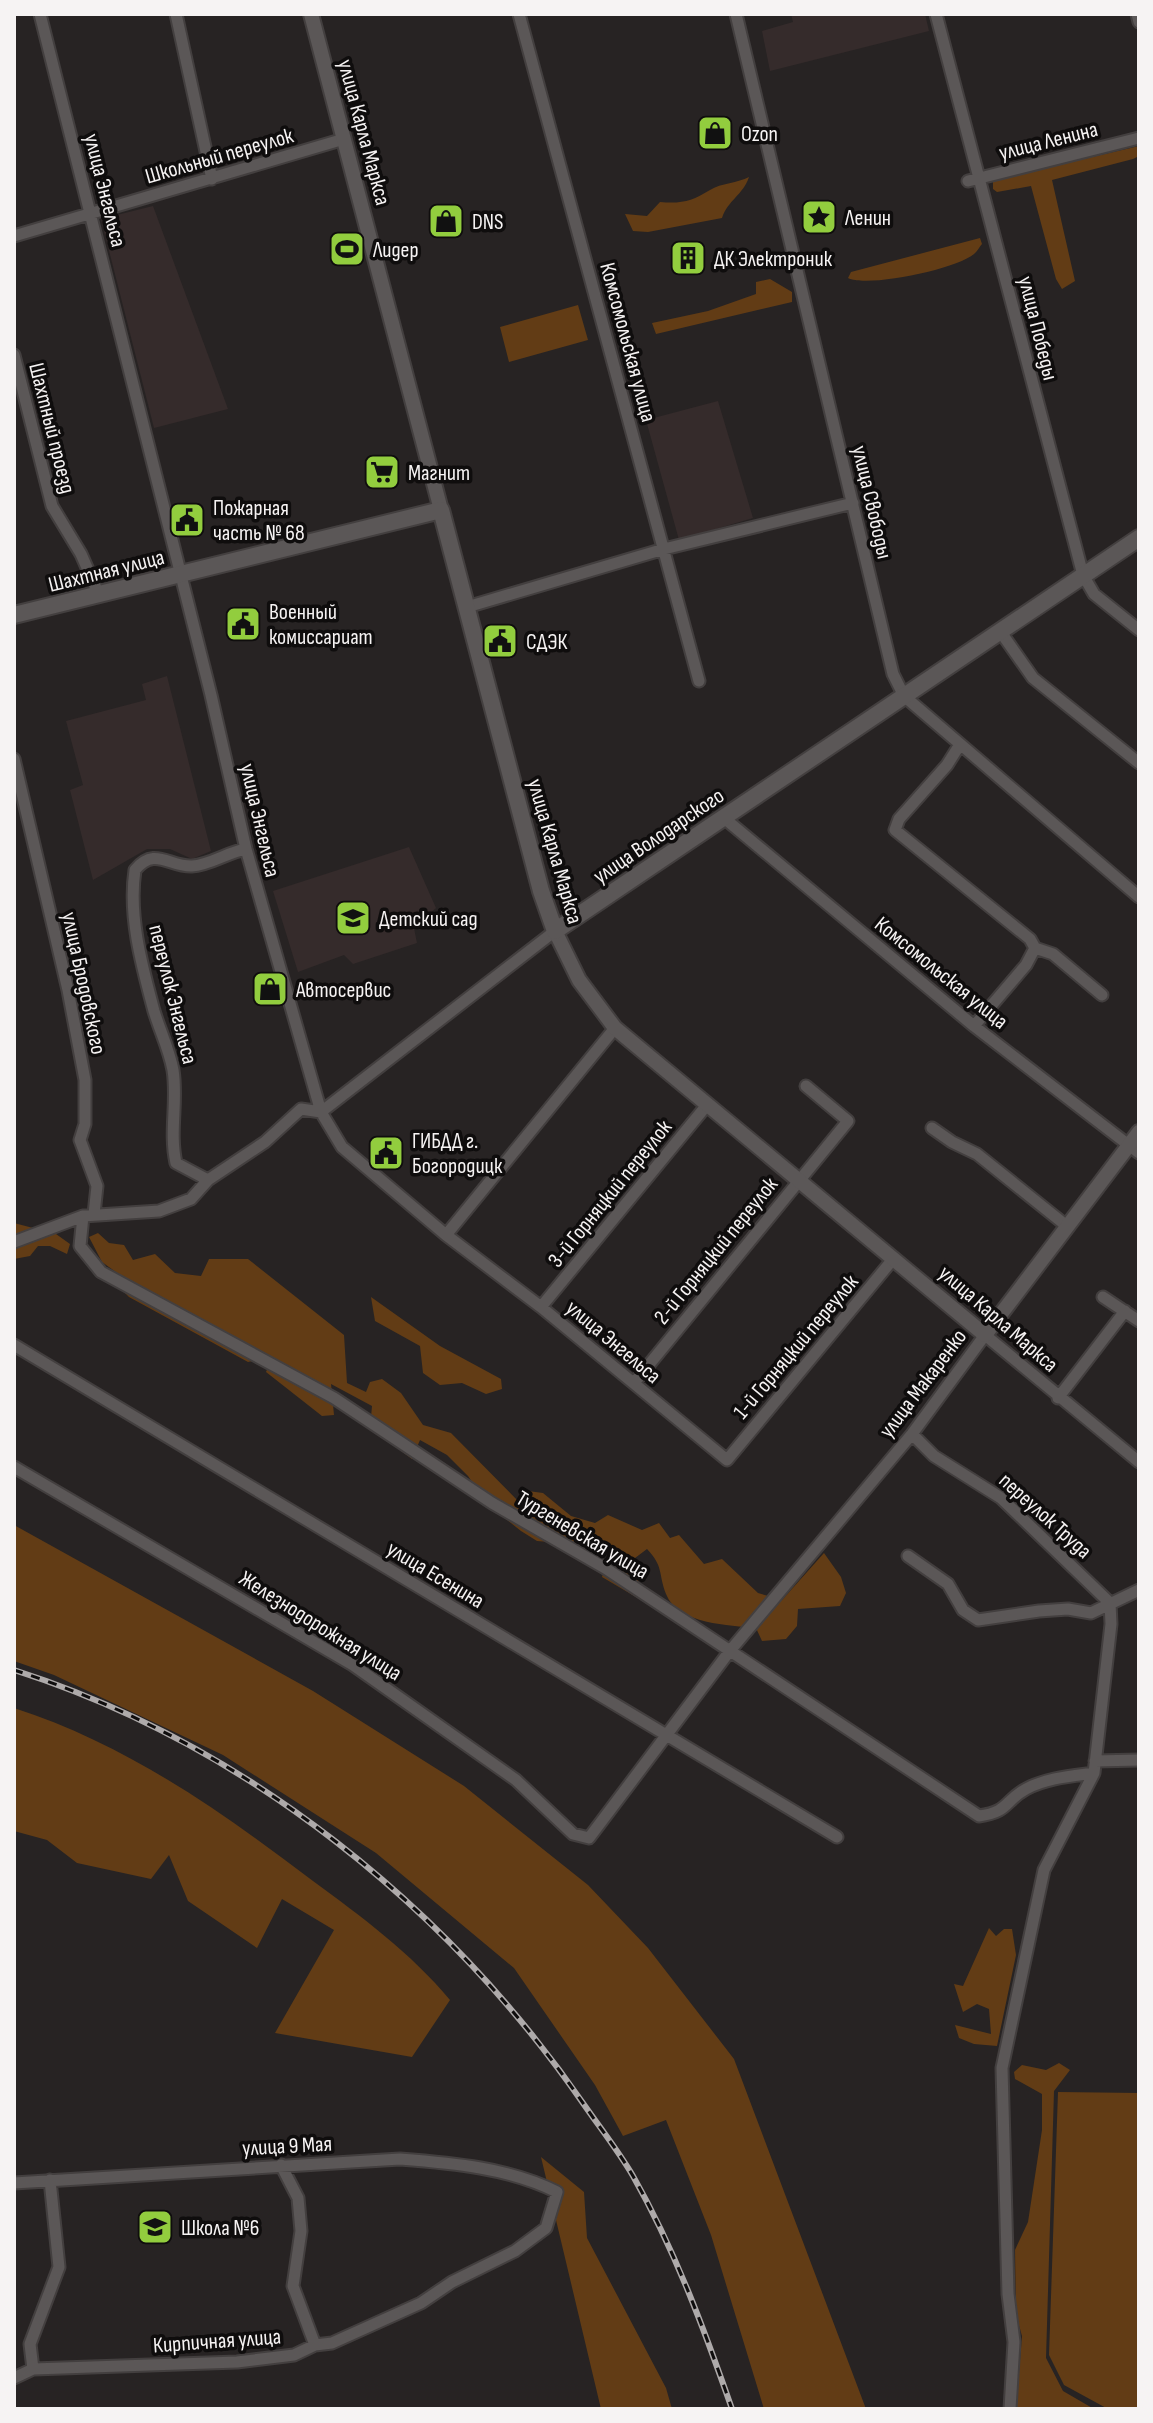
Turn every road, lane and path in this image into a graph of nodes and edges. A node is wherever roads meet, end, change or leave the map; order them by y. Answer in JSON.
{"nodes":[{"id":1,"x":40,"y":14,"type":"edge"},
{"id":2,"x":176,"y":14,"type":"edge"},
{"id":3,"x":311,"y":14,"type":"edge"},
{"id":4,"x":519,"y":14,"type":"edge"},
{"id":5,"x":736,"y":14,"type":"edge"},
{"id":6,"x":936,"y":14,"type":"edge"},
{"id":7,"x":1137,"y":14,"type":"edge"},
{"id":8,"x":1139,"y":22,"type":"edge"},
{"id":9,"x":1139,"y":138,"type":"edge"},
{"id":10,"x":344,"y":139,"type":"junction"},
{"id":11,"x":212,"y":179,"type":"junction"},
{"id":12,"x":973,"y":179,"type":"junction"},
{"id":13,"x":92,"y":213,"type":"junction"},
{"id":14,"x":14,"y":236,"type":"edge"},
{"id":15,"x":14,"y":355,"type":"edge"},
{"id":16,"x":853,"y":503,"type":"junction"},
{"id":17,"x":441,"y":510,"type":"junction"},
{"id":18,"x":1139,"y":538,"type":"edge"},
{"id":19,"x":664,"y":549,"type":"junction"},
{"id":20,"x":180,"y":575,"type":"junction"},
{"id":21,"x":1083,"y":575,"type":"junction"},
{"id":22,"x":99,"y":595,"type":"junction"},
{"id":23,"x":467,"y":607,"type":"junction"},
{"id":24,"x":14,"y":615,"type":"edge"},
{"id":25,"x":1139,"y":630,"type":"edge"},
{"id":26,"x":1000,"y":631,"type":"junction"},
{"id":27,"x":699,"y":681,"type":"dead end"},
{"id":28,"x":904,"y":696,"type":"junction"},
{"id":29,"x":959,"y":746,"type":"junction"},
{"id":30,"x":14,"y":759,"type":"edge"},
{"id":31,"x":1139,"y":763,"type":"edge"},
{"id":32,"x":724,"y":818,"type":"junction"},
{"id":33,"x":246,"y":849,"type":"junction"},
{"id":34,"x":1139,"y":897,"type":"edge"},
{"id":35,"x":555,"y":931,"type":"junction"},
{"id":36,"x":1035,"y":948,"type":"junction"},
{"id":37,"x":1102,"y":995,"type":"dead end"},
{"id":38,"x":974,"y":1026,"type":"junction"},
{"id":39,"x":615,"y":1028,"type":"junction"},
{"id":40,"x":806,"y":1086,"type":"dead end"},
{"id":41,"x":707,"y":1105,"type":"junction"},
{"id":42,"x":321,"y":1112,"type":"junction"},
{"id":43,"x":932,"y":1128,"type":"dead end"},
{"id":44,"x":1139,"y":1132,"type":"edge"},
{"id":45,"x":1134,"y":1150,"type":"edge"},
{"id":46,"x":798,"y":1179,"type":"junction"},
{"id":47,"x":208,"y":1180,"type":"junction"},
{"id":48,"x":89,"y":1215,"type":"junction"},
{"id":49,"x":1068,"y":1227,"type":"junction"},
{"id":50,"x":446,"y":1235,"type":"junction"},
{"id":51,"x":14,"y":1242,"type":"edge"},
{"id":52,"x":894,"y":1258,"type":"junction"},
{"id":53,"x":1103,"y":1297,"type":"dead end"},
{"id":54,"x":541,"y":1307,"type":"junction"},
{"id":55,"x":1125,"y":1311,"type":"junction"},
{"id":56,"x":1139,"y":1321,"type":"edge"},
{"id":57,"x":985,"y":1335,"type":"junction"},
{"id":58,"x":14,"y":1345,"type":"edge"},
{"id":59,"x":634,"y":1383,"type":"junction"},
{"id":60,"x":1058,"y":1398,"type":"junction"},
{"id":61,"x":912,"y":1434,"type":"junction"},
{"id":62,"x":727,"y":1460,"type":"joint"},
{"id":63,"x":1139,"y":1462,"type":"edge"},
{"id":64,"x":14,"y":1467,"type":"edge"},
{"id":65,"x":908,"y":1556,"type":"dead end"},
{"id":66,"x":1139,"y":1590,"type":"edge"},
{"id":67,"x":1110,"y":1603,"type":"junction"},
{"id":68,"x":729,"y":1652,"type":"junction"},
{"id":69,"x":667,"y":1736,"type":"junction"},
{"id":70,"x":1139,"y":1760,"type":"edge"},
{"id":71,"x":1094,"y":1767,"type":"junction"},
{"id":72,"x":837,"y":1837,"type":"dead end"},
{"id":73,"x":589,"y":1838,"type":"joint"},
{"id":74,"x":281,"y":2165,"type":"junction"},
{"id":75,"x":50,"y":2180,"type":"junction"},
{"id":76,"x":14,"y":2183,"type":"edge"},
{"id":77,"x":557,"y":2192,"type":"joint"},
{"id":78,"x":315,"y":2345,"type":"junction"},
{"id":79,"x":33,"y":2369,"type":"junction"},
{"id":80,"x":14,"y":2378,"type":"edge"},
{"id":81,"x":1010,"y":2409,"type":"edge"}],
"edges":[{"from":1,"to":13,"type":"street","name":"улица Энгельса"},
{"from":2,"to":11,"type":"street"},
{"from":3,"to":10,"type":"street","name":"улица Карла Маркса"},
{"from":4,"to":19,"type":"street","name":"Комсомольская улица"},
{"from":5,"to":16,"type":"street","name":"улица Свободы"},
{"from":6,"to":12,"type":"street","name":"улица Победы"},
{"from":7,"to":8,"type":"street"},
{"from":9,"to":12,"type":"street","name":"улица Ленина"},
{"from":10,"to":11,"type":"street","name":"Школьный переулок"},
{"from":10,"to":17,"type":"street","name":"улица Карла Маркса"},
{"from":11,"to":13,"type":"street","name":"Школьный переулок"},
{"from":12,"to":21,"type":"street","name":"улица Победы"},
{"from":13,"to":14,"type":"street","name":"Школьный переулок"},
{"from":13,"to":20,"type":"street","name":"улица Энгельса"},
{"from":15,"to":22,"type":"street","name":"Шахтный проезд"},
{"from":16,"to":19,"type":"street"},
{"from":16,"to":28,"type":"street","name":"улица Свободы"},
{"from":17,"to":20,"type":"main road","name":"Шахтная улица"},
{"from":17,"to":23,"type":"main road","name":"улица Карла Маркса"},
{"from":18,"to":21,"type":"main road","name":"улица Володарского"},
{"from":19,"to":23,"type":"street"},
{"from":19,"to":27,"type":"street","name":"Комсомольская улица"},
{"from":20,"to":22,"type":"main road","name":"Шахтная улица"},
{"from":20,"to":33,"type":"street","name":"улица Энгельса"},
{"from":21,"to":25,"type":"street","name":"улица Победы"},
{"from":21,"to":26,"type":"main road","name":"улица Володарского"},
{"from":22,"to":24,"type":"main road","name":"Шахтная улица"},
{"from":23,"to":35,"type":"main road","name":"улица Карла Маркса"},
{"from":26,"to":28,"type":"main road","name":"улица Володарского"},
{"from":26,"to":31,"type":"street"},
{"from":28,"to":29,"type":"street","name":"улица Свободы"},
{"from":28,"to":32,"type":"main road","name":"улица Володарского"},
{"from":29,"to":34,"type":"street","name":"улица Свободы"},
{"from":29,"to":36,"type":"street"},
{"from":30,"to":48,"type":"street","name":"улица Бродовского"},
{"from":32,"to":35,"type":"main road","name":"улица Володарского"},
{"from":32,"to":38,"type":"street","name":"Комсомольская улица"},
{"from":33,"to":42,"type":"street","name":"улица Энгельса"},
{"from":33,"to":47,"type":"street","name":"переулок Энгельса"},
{"from":35,"to":39,"type":"street","name":"улица Карла Маркса"},
{"from":35,"to":42,"type":"street","name":"улица Володарского"},
{"from":36,"to":37,"type":"street"},
{"from":36,"to":38,"type":"street"},
{"from":38,"to":45,"type":"street","name":"Комсомольская улица"},
{"from":39,"to":41,"type":"street","name":"улица Карла Маркса"},
{"from":39,"to":50,"type":"street"},
{"from":40,"to":46,"type":"street","name":"2-й Горняцкий переулок"},
{"from":41,"to":46,"type":"street","name":"улица Карла Маркса"},
{"from":41,"to":54,"type":"street","name":"3-й Горняцкий переулок"},
{"from":42,"to":47,"type":"street","name":"улица Володарского"},
{"from":42,"to":50,"type":"street","name":"улица Энгельса"},
{"from":43,"to":49,"type":"street"},
{"from":44,"to":45,"type":"street","name":"улица Макаренко"},
{"from":45,"to":49,"type":"street","name":"улица Макаренко"},
{"from":46,"to":52,"type":"street","name":"улица Карла Маркса"},
{"from":46,"to":59,"type":"street","name":"2-й Горняцкий переулок"},
{"from":47,"to":48,"type":"street","name":"улица Володарского"},
{"from":48,"to":51,"type":"street","name":"улица Володарского"},
{"from":48,"to":68,"type":"street","name":"Тургеневская улица"},
{"from":49,"to":57,"type":"street","name":"улица Макаренко"},
{"from":50,"to":54,"type":"street","name":"улица Энгельса"},
{"from":52,"to":57,"type":"street","name":"улица Карла Маркса"},
{"from":52,"to":62,"type":"street","name":"1-й Горняцкий переулок"},
{"from":53,"to":55,"type":"street"},
{"from":54,"to":59,"type":"street","name":"улица Энгельса"},
{"from":55,"to":56,"type":"street"},
{"from":55,"to":60,"type":"street"},
{"from":57,"to":60,"type":"street","name":"улица Карла Маркса"},
{"from":57,"to":61,"type":"street","name":"улица Макаренко"},
{"from":58,"to":69,"type":"street","name":"улица Есенина"},
{"from":59,"to":62,"type":"street","name":"улица Энгельса"},
{"from":60,"to":63,"type":"street","name":"улица Карла Маркса"},
{"from":61,"to":67,"type":"street","name":"переулок Труда"},
{"from":61,"to":68,"type":"street","name":"улица Макаренко"},
{"from":64,"to":73,"type":"street","name":"Железнодорожная улица"},
{"from":65,"to":67,"type":"street"},
{"from":66,"to":67,"type":"street"},
{"from":67,"to":71,"type":"street"},
{"from":68,"to":69,"type":"street","name":"улица Макаренко"},
{"from":68,"to":71,"type":"street","name":"Тургеневская улица"},
{"from":69,"to":72,"type":"street","name":"улица Есенина"},
{"from":69,"to":73,"type":"street","name":"улица Макаренко"},
{"from":70,"to":71,"type":"street","name":"Тургеневская улица"},
{"from":71,"to":81,"type":"street"},
{"from":74,"to":75,"type":"street","name":"улица 9 Мая"},
{"from":74,"to":77,"type":"street","name":"улица 9 Мая"},
{"from":74,"to":78,"type":"street"},
{"from":75,"to":76,"type":"street","name":"улица 9 Мая"},
{"from":75,"to":79,"type":"street"},
{"from":77,"to":78,"type":"street","name":"Кирпичная улица"},
{"from":78,"to":79,"type":"street","name":"Кирпичная улица"},
{"from":79,"to":80,"type":"street","name":"Кирпичная улица"}]}
